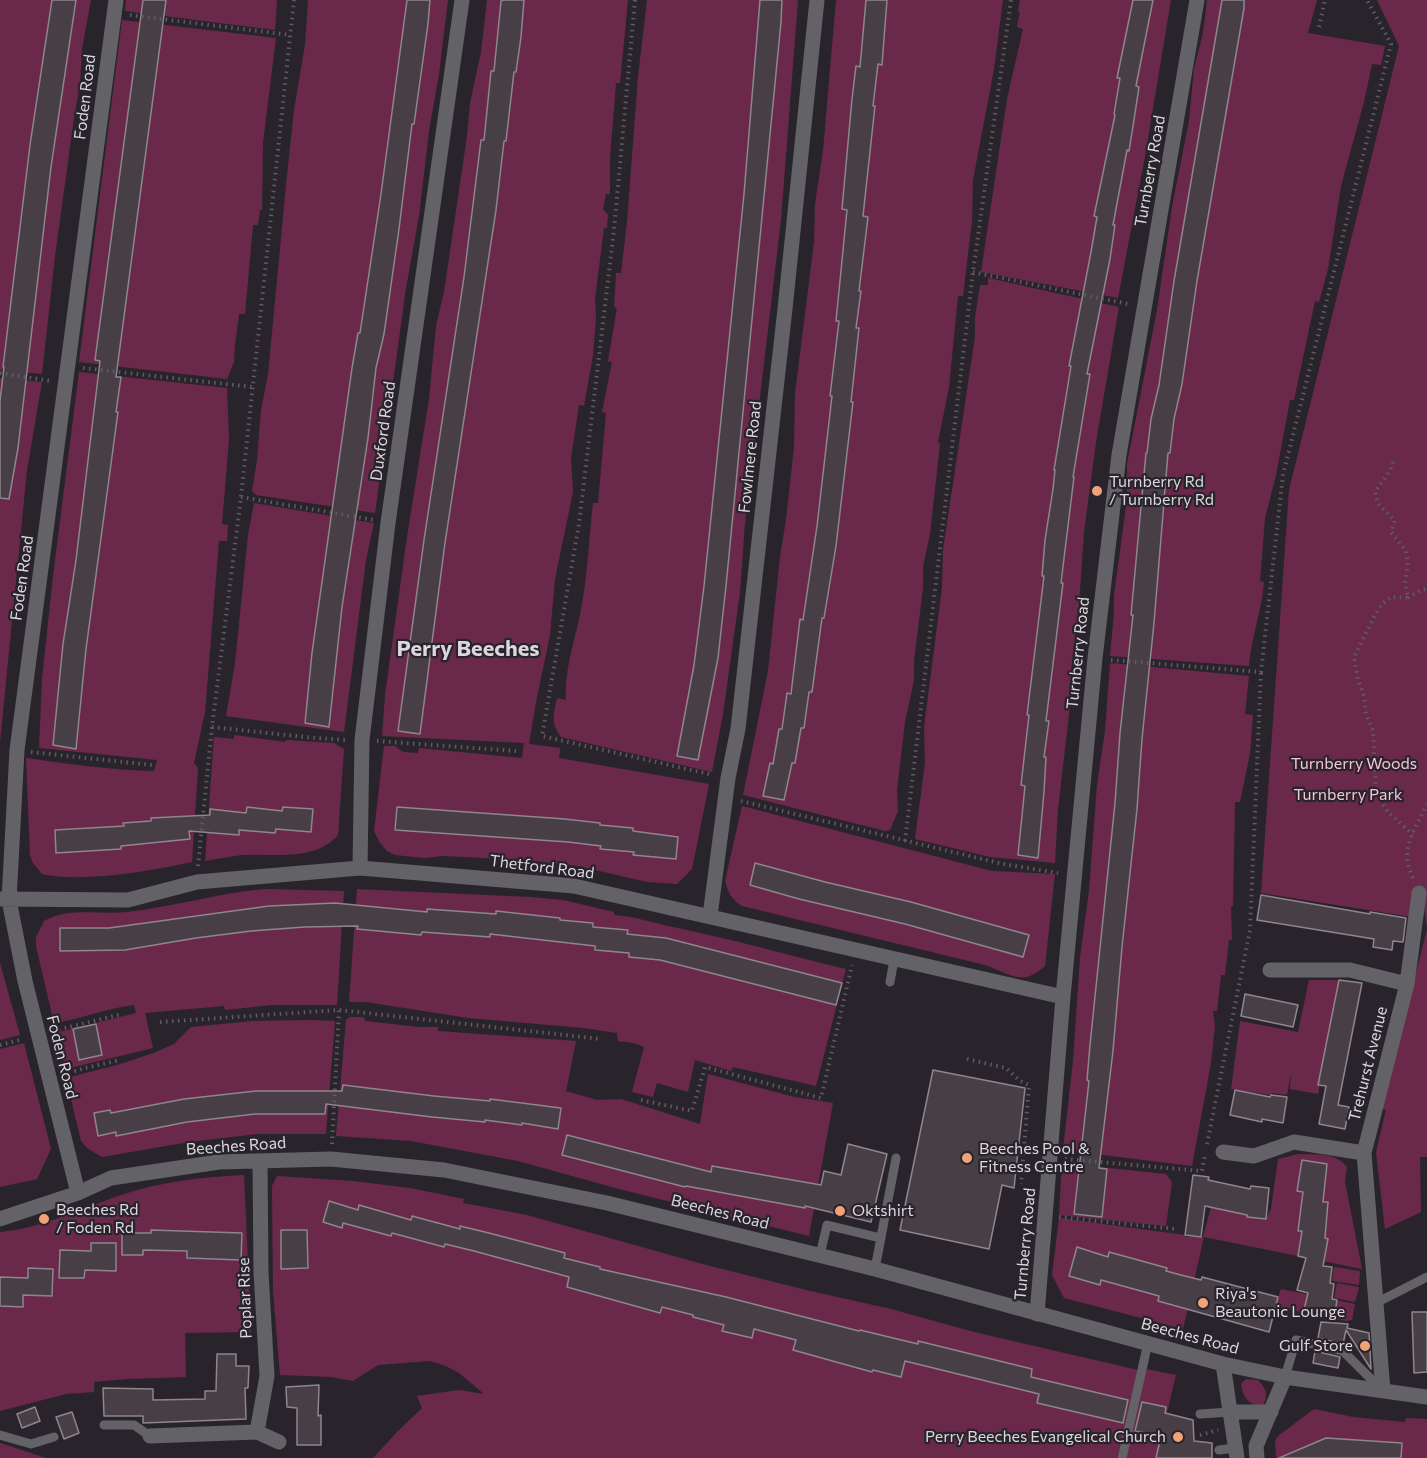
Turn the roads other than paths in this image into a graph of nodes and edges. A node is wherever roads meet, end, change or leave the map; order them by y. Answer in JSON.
{"nodes":[{"id":1,"x":462,"y":0,"type":"edge"},
{"id":2,"x":817,"y":0,"type":"edge"},
{"id":3,"x":1197,"y":0,"type":"edge"},
{"id":4,"x":115,"y":6,"type":"edge"},
{"id":5,"x":360,"y":868,"type":"junction"},
{"id":6,"x":1419,"y":892,"type":"road end"},
{"id":7,"x":4,"y":899,"type":"edge"},
{"id":8,"x":710,"y":916,"type":"junction"},
{"id":9,"x":894,"y":960,"type":"junction"},
{"id":10,"x":1270,"y":970,"type":"dead end"},
{"id":11,"x":890,"y":982,"type":"dead end"},
{"id":12,"x":1407,"y":984,"type":"junction"},
{"id":13,"x":1064,"y":997,"type":"junction"},
{"id":14,"x":1223,"y":1152,"type":"dead end"},
{"id":15,"x":1364,"y":1153,"type":"junction"},
{"id":16,"x":896,"y":1158,"type":"dead end"},
{"id":17,"x":260,"y":1161,"type":"junction"},
{"id":18,"x":78,"y":1193,"type":"junction"},
{"id":19,"x":0,"y":1219,"type":"edge"},
{"id":20,"x":881,"y":1238,"type":"junction"},
{"id":21,"x":820,"y":1255,"type":"junction"},
{"id":22,"x":875,"y":1269,"type":"junction"},
{"id":23,"x":1427,"y":1277,"type":"edge"},
{"id":24,"x":1376,"y":1303,"type":"junction"},
{"id":25,"x":1037,"y":1314,"type":"junction"},
{"id":26,"x":1148,"y":1343,"type":"junction"},
{"id":27,"x":1223,"y":1364,"type":"junction"},
{"id":28,"x":1285,"y":1377,"type":"junction"},
{"id":29,"x":1383,"y":1391,"type":"junction"},
{"id":30,"x":1427,"y":1397,"type":"edge"},
{"id":31,"x":1230,"y":1412,"type":"junction"},
{"id":32,"x":1270,"y":1412,"type":"junction"},
{"id":33,"x":1200,"y":1414,"type":"dead end"},
{"id":34,"x":104,"y":1425,"type":"dead end"},
{"id":35,"x":257,"y":1432,"type":"junction"},
{"id":36,"x":0,"y":1435,"type":"edge"},
{"id":37,"x":150,"y":1436,"type":"joint"},
{"id":38,"x":54,"y":1437,"type":"dead end"},
{"id":39,"x":279,"y":1442,"type":"dead end"},
{"id":40,"x":1219,"y":1450,"type":"dead end"},
{"id":41,"x":1237,"y":1453,"type":"edge"},
{"id":42,"x":1122,"y":1458,"type":"edge"},
{"id":43,"x":1257,"y":1458,"type":"edge"}],
"edges":[{"from":1,"to":5,"type":"street","name":"Duxford Road"},
{"from":2,"to":8,"type":"street","name":"Fowlmere Road"},
{"from":3,"to":13,"type":"street","name":"Turnberry Road"},
{"from":4,"to":7,"type":"street","name":"Foden Road"},
{"from":5,"to":7,"type":"street","name":"Thetford Road"},
{"from":5,"to":8,"type":"street","name":"Thetford Road"},
{"from":6,"to":12,"type":"street","name":"Trehurst Avenue"},
{"from":7,"to":18,"type":"street","name":"Foden Road"},
{"from":8,"to":9,"type":"street","name":"Thetford Road"},
{"from":9,"to":11,"type":"lane"},
{"from":9,"to":13,"type":"street","name":"Thetford Road"},
{"from":10,"to":12,"type":"street"},
{"from":12,"to":15,"type":"street","name":"Trehurst Avenue"},
{"from":13,"to":25,"type":"street","name":"Turnberry Road"},
{"from":14,"to":15,"type":"street"},
{"from":15,"to":24,"type":"street","name":"Trehurst Avenue"},
{"from":16,"to":20,"type":"lane"},
{"from":17,"to":18,"type":"street","name":"Beeches Road"},
{"from":17,"to":21,"type":"street","name":"Beeches Road"},
{"from":17,"to":35,"type":"street","name":"Poplar Rise"},
{"from":18,"to":19,"type":"street","name":"Beeches Road"},
{"from":20,"to":21,"type":"lane"},
{"from":20,"to":22,"type":"lane"},
{"from":21,"to":22,"type":"street","name":"Beeches Road"},
{"from":22,"to":25,"type":"street","name":"Beeches Road"},
{"from":23,"to":24,"type":"lane"},
{"from":24,"to":29,"type":"street","name":"Trehurst Avenue"},
{"from":25,"to":26,"type":"street","name":"Beeches Road"},
{"from":26,"to":27,"type":"street","name":"Beeches Road"},
{"from":26,"to":42,"type":"lane"},
{"from":27,"to":28,"type":"street","name":"Beeches Road"},
{"from":27,"to":31,"type":"street"},
{"from":28,"to":29,"type":"street","name":"Beeches Road"},
{"from":28,"to":29,"type":"lane"},
{"from":28,"to":32,"type":"street"},
{"from":29,"to":30,"type":"street","name":"Beeches Road"},
{"from":31,"to":32,"type":"street"},
{"from":31,"to":33,"type":"lane"},
{"from":31,"to":41,"type":"street"},
{"from":32,"to":43,"type":"street"},
{"from":34,"to":37,"type":"lane"},
{"from":35,"to":37,"type":"street"},
{"from":35,"to":39,"type":"street"},
{"from":36,"to":38,"type":"lane"},
{"from":40,"to":41,"type":"lane"}]}
